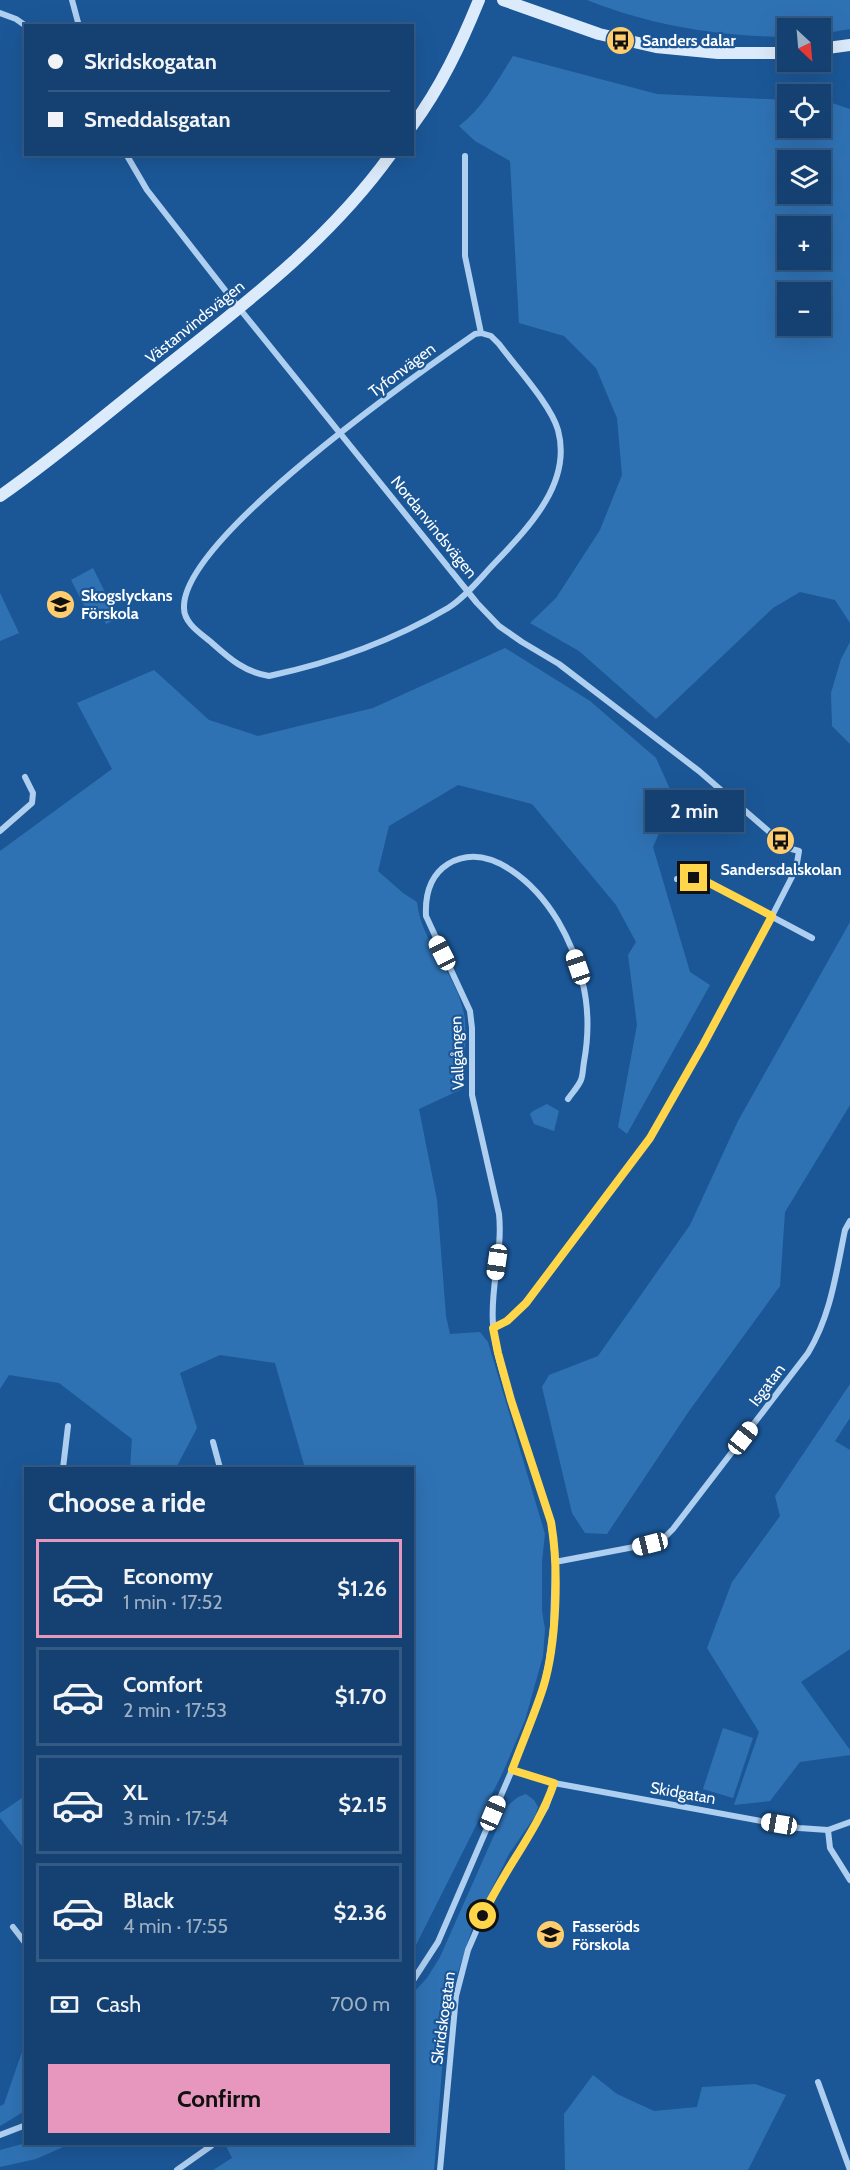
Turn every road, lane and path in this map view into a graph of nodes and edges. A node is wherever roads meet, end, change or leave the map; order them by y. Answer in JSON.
{"nodes":[{"id":1,"x":72,"y":0,"type":"edge"},
{"id":2,"x":479,"y":0,"type":"edge"},
{"id":3,"x":503,"y":0,"type":"edge"},
{"id":4,"x":0,"y":14,"type":"edge"},
{"id":5,"x":78,"y":24,"type":"edge"},
{"id":6,"x":24,"y":25,"type":"edge"},
{"id":7,"x":850,"y":45,"type":"edge"},
{"id":8,"x":831,"y":48,"type":"edge"},
{"id":9,"x":777,"y":53,"type":"edge"},
{"id":10,"x":414,"y":123,"type":"edge"},
{"id":11,"x":127,"y":156,"type":"edge"},
{"id":12,"x":391,"y":156,"type":"edge"},
{"id":13,"x":465,"y":156,"type":"dead end"},
{"id":14,"x":239,"y":308,"type":"junction"},
{"id":15,"x":481,"y":333,"type":"junction"},
{"id":16,"x":341,"y":434,"type":"junction"},
{"id":17,"x":0,"y":496,"type":"edge"},
{"id":18,"x":468,"y":591,"type":"junction"},
{"id":19,"x":25,"y":777,"type":"dead end"},
{"id":20,"x":0,"y":831,"type":"edge"},
{"id":21,"x":677,"y":879,"type":"dead end"},
{"id":22,"x":772,"y":916,"type":"junction"},
{"id":23,"x":812,"y":938,"type":"dead end"},
{"id":24,"x":568,"y":1099,"type":"dead end"},
{"id":25,"x":850,"y":1221,"type":"edge"},
{"id":26,"x":493,"y":1328,"type":"junction"},
{"id":27,"x":68,"y":1426,"type":"dead end"},
{"id":28,"x":213,"y":1442,"type":"dead end"},
{"id":29,"x":63,"y":1467,"type":"edge"},
{"id":30,"x":220,"y":1467,"type":"edge"},
{"id":31,"x":555,"y":1562,"type":"junction"},
{"id":32,"x":512,"y":1770,"type":"junction"},
{"id":33,"x":554,"y":1783,"type":"junction"},
{"id":34,"x":850,"y":1822,"type":"edge"},
{"id":35,"x":828,"y":1830,"type":"junction"},
{"id":36,"x":850,"y":1880,"type":"edge"},
{"id":37,"x":13,"y":1927,"type":"dead end"},
{"id":38,"x":24,"y":1941,"type":"edge"},
{"id":39,"x":414,"y":1979,"type":"edge"},
{"id":40,"x":818,"y":2082,"type":"dead end"},
{"id":41,"x":24,"y":2126,"type":"edge"},
{"id":42,"x":0,"y":2135,"type":"edge"},
{"id":43,"x":211,"y":2146,"type":"dead end"},
{"id":44,"x":177,"y":2170,"type":"edge"},
{"id":45,"x":440,"y":2170,"type":"edge"},
{"id":46,"x":850,"y":2170,"type":"edge"}],
"edges":[{"from":1,"to":5,"type":"street"},
{"from":2,"to":10,"type":"street"},
{"from":3,"to":9,"type":"street"},
{"from":4,"to":6,"type":"street"},
{"from":7,"to":8,"type":"street"},
{"from":11,"to":14,"type":"street","name":"Nordanvindsvägen"},
{"from":12,"to":14,"type":"street","name":"Västanvindsvägen"},
{"from":13,"to":15,"type":"street"},
{"from":14,"to":16,"type":"street","name":"Nordanvindsvägen"},
{"from":14,"to":17,"type":"street","name":"Västanvindsvägen"},
{"from":15,"to":16,"type":"street","name":"Tyfonvägen"},
{"from":15,"to":18,"type":"street","name":"Tyfonvägen"},
{"from":16,"to":18,"type":"street","name":"Nordanvindsvägen"},
{"from":16,"to":18,"type":"street","name":"Tyfonvägen"},
{"from":18,"to":22,"type":"street","name":"Nordanvindsvägen"},
{"from":19,"to":20,"type":"street"},
{"from":21,"to":22,"type":"street"},
{"from":22,"to":23,"type":"street"},
{"from":22,"to":26,"type":"street"},
{"from":24,"to":26,"type":"street","name":"Vallgången"},
{"from":25,"to":31,"type":"street","name":"Isgatan"},
{"from":26,"to":31,"type":"street","name":"Vallgången"},
{"from":27,"to":29,"type":"street"},
{"from":28,"to":30,"type":"street"},
{"from":31,"to":32,"type":"street","name":"Vallgången"},
{"from":32,"to":33,"type":"street","name":"Skidgatan"},
{"from":32,"to":39,"type":"street","name":"Vallgången"},
{"from":33,"to":35,"type":"street","name":"Skidgatan"},
{"from":33,"to":45,"type":"street","name":"Skridskogatan"},
{"from":34,"to":35,"type":"street","name":"Skidgatan"},
{"from":35,"to":36,"type":"street"},
{"from":37,"to":38,"type":"street"},
{"from":40,"to":46,"type":"street"},
{"from":41,"to":42,"type":"street"},
{"from":43,"to":44,"type":"street"}]}
